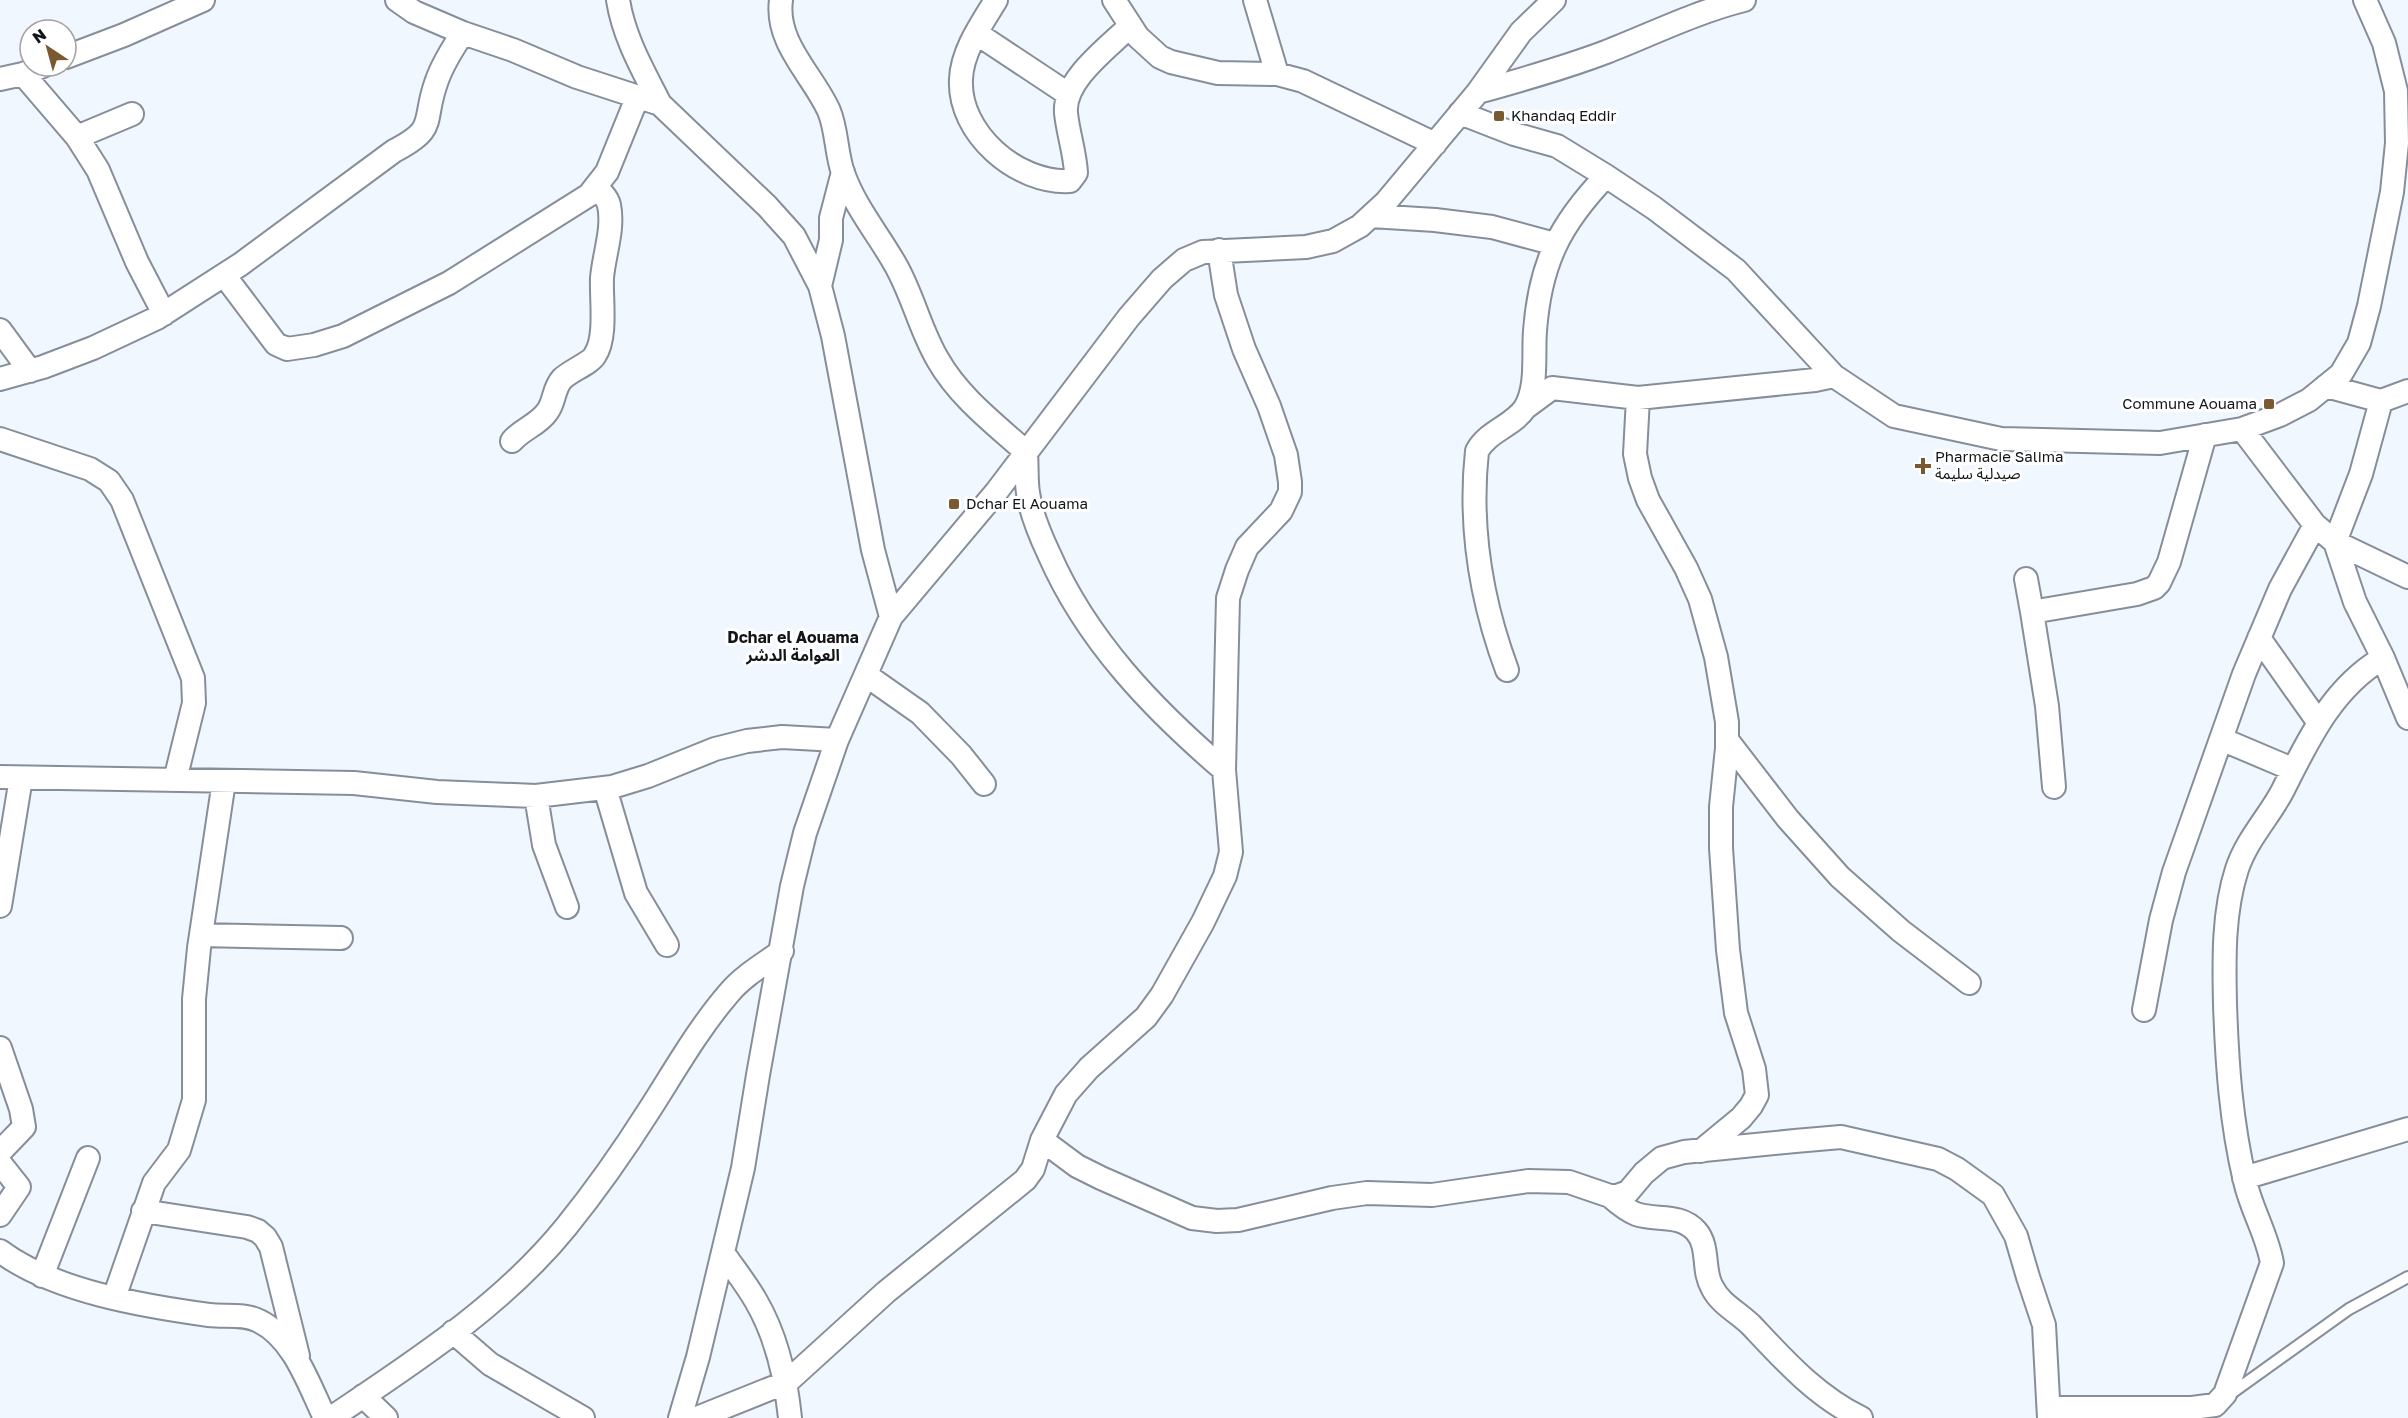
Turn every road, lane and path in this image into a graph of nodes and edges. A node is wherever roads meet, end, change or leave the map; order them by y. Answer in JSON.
{"nodes":[{"id":1,"x":202,"y":0,"type":"edge"},
{"id":2,"x":397,"y":0,"type":"edge"},
{"id":3,"x":618,"y":0,"type":"edge"},
{"id":4,"x":781,"y":0,"type":"edge"},
{"id":5,"x":996,"y":0,"type":"edge"},
{"id":6,"x":1114,"y":0,"type":"edge"},
{"id":7,"x":1255,"y":0,"type":"edge"},
{"id":8,"x":1554,"y":0,"type":"edge"},
{"id":9,"x":1744,"y":0,"type":"edge"},
{"id":10,"x":2365,"y":0,"type":"edge"},
{"id":11,"x":1130,"y":26,"type":"junction"},
{"id":12,"x":462,"y":33,"type":"junction"},
{"id":13,"x":976,"y":33,"type":"junction"},
{"id":14,"x":78,"y":52,"type":"edge"},
{"id":15,"x":18,"y":74,"type":"edge"},
{"id":16,"x":1277,"y":74,"type":"junction"},
{"id":17,"x":38,"y":78,"type":"edge"},
{"id":18,"x":0,"y":79,"type":"edge"},
{"id":19,"x":1478,"y":92,"type":"junction"},
{"id":20,"x":1068,"y":94,"type":"junction"},
{"id":21,"x":637,"y":98,"type":"junction"},
{"id":22,"x":660,"y":104,"type":"junction"},
{"id":23,"x":1460,"y":113,"type":"junction"},
{"id":24,"x":132,"y":114,"type":"dead end"},
{"id":25,"x":77,"y":137,"type":"junction"},
{"id":26,"x":1435,"y":144,"type":"junction"},
{"id":27,"x":843,"y":172,"type":"junction"},
{"id":28,"x":1606,"y":176,"type":"junction"},
{"id":29,"x":595,"y":187,"type":"junction"},
{"id":30,"x":1371,"y":216,"type":"junction"},
{"id":31,"x":1555,"y":244,"type":"junction"},
{"id":32,"x":1219,"y":250,"type":"junction"},
{"id":33,"x":224,"y":275,"type":"junction"},
{"id":34,"x":820,"y":286,"type":"junction"},
{"id":35,"x":164,"y":314,"type":"junction"},
{"id":36,"x":0,"y":330,"type":"edge"},
{"id":37,"x":30,"y":371,"type":"junction"},
{"id":38,"x":1834,"y":376,"type":"junction"},
{"id":39,"x":0,"y":379,"type":"edge"},
{"id":40,"x":2326,"y":386,"type":"junction"},
{"id":41,"x":2408,"y":391,"type":"edge"},
{"id":42,"x":1638,"y":398,"type":"junction"},
{"id":43,"x":2381,"y":401,"type":"junction"},
{"id":44,"x":1525,"y":408,"type":"junction"},
{"id":45,"x":2242,"y":429,"type":"junction"},
{"id":46,"x":2205,"y":435,"type":"junction"},
{"id":47,"x":0,"y":439,"type":"edge"},
{"id":48,"x":512,"y":441,"type":"dead end"},
{"id":49,"x":1026,"y":452,"type":"junction"},
{"id":50,"x":2315,"y":525,"type":"junction"},
{"id":51,"x":2335,"y":542,"type":"junction"},
{"id":52,"x":2408,"y":577,"type":"edge"},
{"id":53,"x":2026,"y":579,"type":"dead end"},
{"id":54,"x":2032,"y":612,"type":"junction"},
{"id":55,"x":891,"y":617,"type":"junction"},
{"id":56,"x":2259,"y":638,"type":"junction"},
{"id":57,"x":2383,"y":658,"type":"junction"},
{"id":58,"x":1507,"y":670,"type":"dead end"},
{"id":59,"x":866,"y":675,"type":"junction"},
{"id":60,"x":2408,"y":718,"type":"edge"},
{"id":61,"x":2319,"y":723,"type":"junction"},
{"id":62,"x":2221,"y":739,"type":"junction"},
{"id":63,"x":837,"y":740,"type":"junction"},
{"id":64,"x":1727,"y":740,"type":"junction"},
{"id":65,"x":2292,"y":769,"type":"junction"},
{"id":66,"x":1224,"y":770,"type":"junction"},
{"id":67,"x":10,"y":778,"type":"edge"},
{"id":68,"x":175,"y":780,"type":"junction"},
{"id":69,"x":224,"y":781,"type":"junction"},
{"id":70,"x":984,"y":784,"type":"dead end"},
{"id":71,"x":2054,"y":787,"type":"dead end"},
{"id":72,"x":605,"y":788,"type":"junction"},
{"id":73,"x":536,"y":796,"type":"junction"},
{"id":74,"x":0,"y":906,"type":"edge"},
{"id":75,"x":567,"y":907,"type":"dead end"},
{"id":76,"x":201,"y":935,"type":"junction"},
{"id":77,"x":341,"y":938,"type":"dead end"},
{"id":78,"x":667,"y":945,"type":"dead end"},
{"id":79,"x":782,"y":951,"type":"junction"},
{"id":80,"x":1969,"y":983,"type":"dead end"},
{"id":81,"x":2144,"y":1010,"type":"dead end"},
{"id":82,"x":0,"y":1048,"type":"edge"},
{"id":83,"x":2408,"y":1129,"type":"edge"},
{"id":84,"x":1042,"y":1140,"type":"junction"},
{"id":85,"x":1701,"y":1151,"type":"junction"},
{"id":86,"x":0,"y":1152,"type":"edge"},
{"id":87,"x":88,"y":1158,"type":"dead end"},
{"id":88,"x":0,"y":1163,"type":"edge"},
{"id":89,"x":2244,"y":1178,"type":"junction"},
{"id":90,"x":1610,"y":1196,"type":"junction"},
{"id":91,"x":143,"y":1211,"type":"junction"},
{"id":92,"x":0,"y":1215,"type":"edge"},
{"id":93,"x":0,"y":1251,"type":"edge"},
{"id":94,"x":724,"y":1254,"type":"junction"},
{"id":95,"x":42,"y":1276,"type":"junction"},
{"id":96,"x":2408,"y":1277,"type":"edge"},
{"id":97,"x":114,"y":1298,"type":"junction"},
{"id":98,"x":453,"y":1332,"type":"junction"},
{"id":99,"x":302,"y":1369,"type":"junction"},
{"id":100,"x":787,"y":1382,"type":"junction"},
{"id":101,"x":363,"y":1396,"type":"junction"},
{"id":102,"x":2221,"y":1401,"type":"junction"},
{"id":103,"x":2045,"y":1415,"type":"edge"},
{"id":104,"x":325,"y":1418,"type":"edge"},
{"id":105,"x":331,"y":1418,"type":"edge"},
{"id":106,"x":386,"y":1418,"type":"edge"},
{"id":107,"x":583,"y":1418,"type":"edge"},
{"id":108,"x":680,"y":1418,"type":"edge"},
{"id":109,"x":697,"y":1418,"type":"edge"},
{"id":110,"x":790,"y":1418,"type":"edge"},
{"id":111,"x":1861,"y":1418,"type":"edge"}],
"edges":[{"from":1,"to":14,"type":"street"},
{"from":2,"to":12,"type":"street"},
{"from":3,"to":22,"type":"street"},
{"from":4,"to":27,"type":"street"},
{"from":5,"to":13,"type":"street"},
{"from":6,"to":11,"type":"street"},
{"from":7,"to":16,"type":"street"},
{"from":8,"to":19,"type":"street"},
{"from":9,"to":19,"type":"street"},
{"from":10,"to":40,"type":"street"},
{"from":11,"to":16,"type":"street"},
{"from":11,"to":20,"type":"street"},
{"from":12,"to":21,"type":"street"},
{"from":12,"to":33,"type":"street"},
{"from":13,"to":20,"type":"street"},
{"from":13,"to":20,"type":"street"},
{"from":15,"to":18,"type":"street"},
{"from":16,"to":26,"type":"street"},
{"from":17,"to":25,"type":"street"},
{"from":19,"to":23,"type":"street"},
{"from":21,"to":22,"type":"street"},
{"from":21,"to":29,"type":"street"},
{"from":22,"to":34,"type":"street"},
{"from":23,"to":26,"type":"street"},
{"from":23,"to":28,"type":"street"},
{"from":24,"to":25,"type":"street"},
{"from":25,"to":35,"type":"street"},
{"from":26,"to":30,"type":"street"},
{"from":27,"to":34,"type":"street"},
{"from":27,"to":49,"type":"street"},
{"from":28,"to":31,"type":"street"},
{"from":28,"to":38,"type":"street"},
{"from":29,"to":33,"type":"street"},
{"from":29,"to":48,"type":"street"},
{"from":30,"to":31,"type":"street"},
{"from":30,"to":32,"type":"street"},
{"from":31,"to":44,"type":"street"},
{"from":32,"to":49,"type":"street"},
{"from":32,"to":66,"type":"street"},
{"from":33,"to":35,"type":"street"},
{"from":34,"to":55,"type":"street"},
{"from":35,"to":37,"type":"street"},
{"from":36,"to":37,"type":"street"},
{"from":37,"to":39,"type":"street"},
{"from":38,"to":42,"type":"street"},
{"from":38,"to":46,"type":"street"},
{"from":40,"to":43,"type":"street"},
{"from":40,"to":45,"type":"street"},
{"from":41,"to":43,"type":"street"},
{"from":42,"to":44,"type":"street"},
{"from":42,"to":64,"type":"street"},
{"from":43,"to":51,"type":"street"},
{"from":44,"to":58,"type":"street"},
{"from":45,"to":46,"type":"street"},
{"from":45,"to":50,"type":"street"},
{"from":46,"to":54,"type":"street"},
{"from":47,"to":68,"type":"street"},
{"from":49,"to":55,"type":"street"},
{"from":49,"to":66,"type":"street"},
{"from":50,"to":51,"type":"street"},
{"from":50,"to":56,"type":"street"},
{"from":51,"to":52,"type":"street"},
{"from":51,"to":57,"type":"street"},
{"from":53,"to":54,"type":"street"},
{"from":54,"to":71,"type":"street"},
{"from":55,"to":59,"type":"street"},
{"from":56,"to":61,"type":"street"},
{"from":56,"to":62,"type":"street"},
{"from":57,"to":60,"type":"street"},
{"from":57,"to":61,"type":"street"},
{"from":59,"to":63,"type":"street"},
{"from":59,"to":70,"type":"street"},
{"from":61,"to":65,"type":"street"},
{"from":62,"to":65,"type":"street"},
{"from":62,"to":81,"type":"street"},
{"from":63,"to":72,"type":"street"},
{"from":63,"to":79,"type":"street"},
{"from":64,"to":80,"type":"street"},
{"from":64,"to":85,"type":"street"},
{"from":65,"to":89,"type":"street"},
{"from":66,"to":84,"type":"street"},
{"from":67,"to":68,"type":"street"},
{"from":67,"to":74,"type":"street"},
{"from":68,"to":69,"type":"street"},
{"from":69,"to":73,"type":"street"},
{"from":69,"to":76,"type":"street"},
{"from":72,"to":73,"type":"street"},
{"from":72,"to":78,"type":"street"},
{"from":73,"to":75,"type":"street"},
{"from":76,"to":77,"type":"street"},
{"from":76,"to":91,"type":"street"},
{"from":79,"to":94,"type":"street"},
{"from":79,"to":98,"type":"street"},
{"from":82,"to":86,"type":"street"},
{"from":83,"to":89,"type":"street"},
{"from":84,"to":90,"type":"street"},
{"from":84,"to":100,"type":"street"},
{"from":85,"to":90,"type":"street"},
{"from":85,"to":103,"type":"street"},
{"from":87,"to":95,"type":"street"},
{"from":88,"to":92,"type":"street"},
{"from":89,"to":102,"type":"street"},
{"from":90,"to":111,"type":"street"},
{"from":91,"to":97,"type":"street"},
{"from":91,"to":99,"type":"street"},
{"from":93,"to":95,"type":"street"},
{"from":94,"to":100,"type":"street"},
{"from":94,"to":108,"type":"street"},
{"from":95,"to":97,"type":"street"},
{"from":96,"to":102,"type":"lane"},
{"from":97,"to":99,"type":"street"},
{"from":98,"to":101,"type":"street"},
{"from":98,"to":107,"type":"street"},
{"from":99,"to":104,"type":"street"},
{"from":100,"to":109,"type":"street"},
{"from":100,"to":110,"type":"street"},
{"from":101,"to":105,"type":"street"},
{"from":101,"to":106,"type":"street"},
{"from":102,"to":103,"type":"street"}]}
